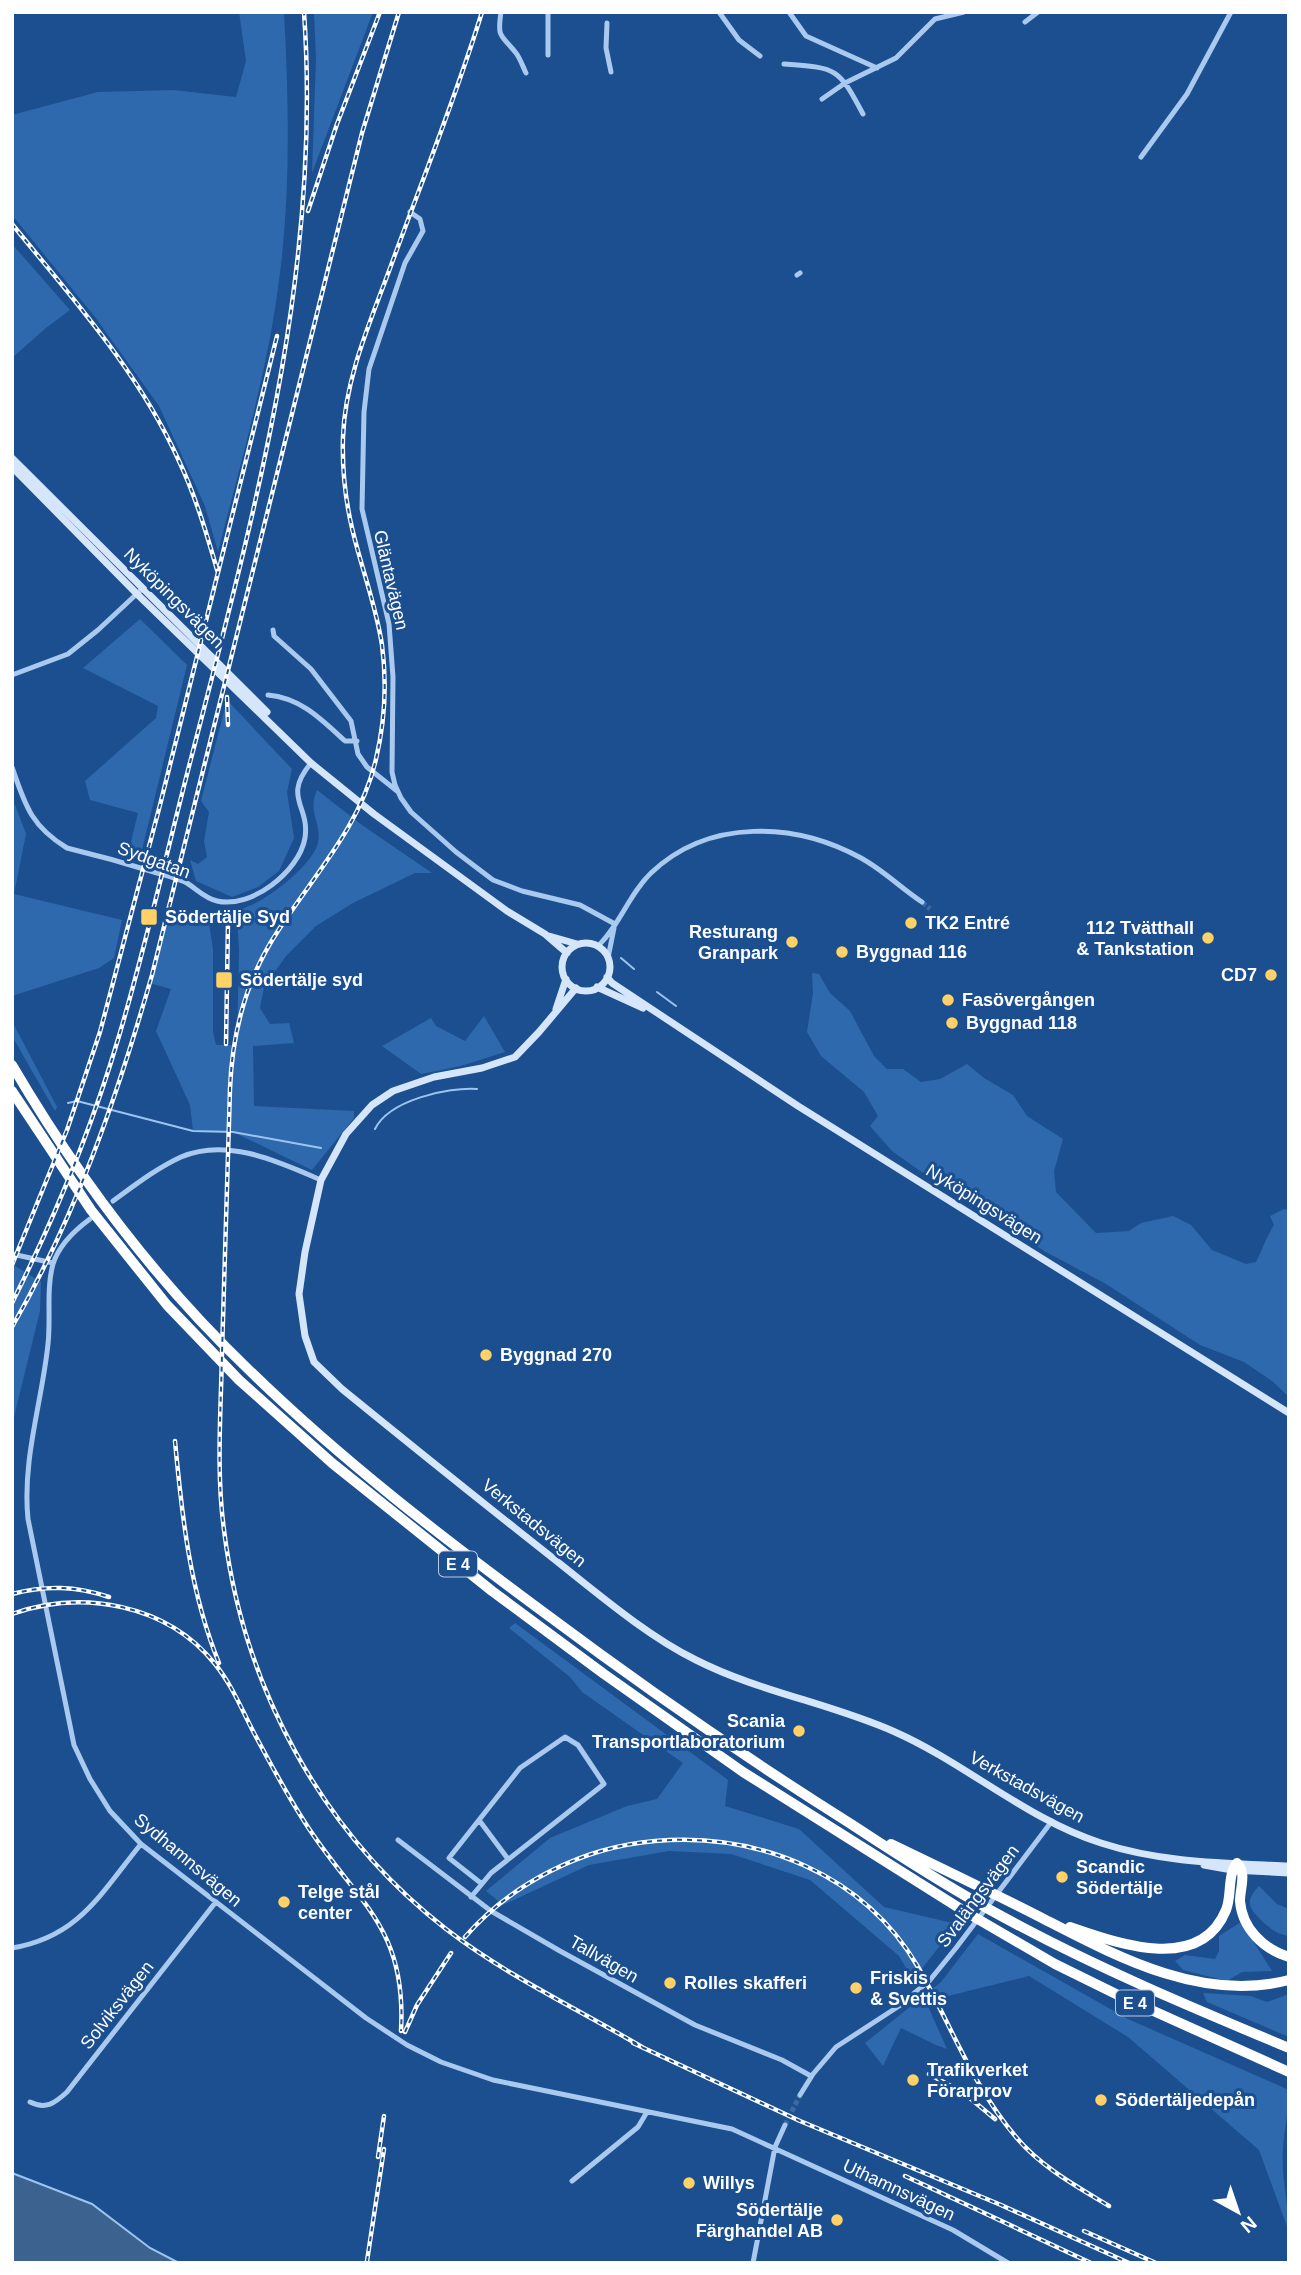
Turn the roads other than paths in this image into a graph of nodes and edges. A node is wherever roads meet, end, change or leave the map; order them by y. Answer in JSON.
{"nodes":[{"id":1,"x":501,"y":12,"type":"edge"},
{"id":2,"x":548,"y":12,"type":"edge"},
{"id":3,"x":719,"y":12,"type":"edge"},
{"id":4,"x":789,"y":12,"type":"edge"},
{"id":5,"x":964,"y":12,"type":"edge"},
{"id":6,"x":1038,"y":12,"type":"edge"},
{"id":7,"x":1231,"y":12,"type":"edge"},
{"id":8,"x":1025,"y":22,"type":"dead end"},
{"id":9,"x":607,"y":23,"type":"dead end"},
{"id":10,"x":548,"y":55,"type":"dead end"},
{"id":11,"x":760,"y":56,"type":"dead end"},
{"id":12,"x":784,"y":64,"type":"dead end"},
{"id":13,"x":877,"y":68,"type":"junction"},
{"id":14,"x":611,"y":72,"type":"dead end"},
{"id":15,"x":526,"y":74,"type":"dead end"},
{"id":16,"x":845,"y":83,"type":"junction"},
{"id":17,"x":821,"y":99,"type":"dead end"},
{"id":18,"x":863,"y":114,"type":"dead end"},
{"id":19,"x":1141,"y":157,"type":"dead end"},
{"id":20,"x":411,"y":212,"type":"dead end"},
{"id":21,"x":12,"y":458,"type":"edge"},
{"id":22,"x":12,"y":467,"type":"edge"},
{"id":23,"x":139,"y":591,"type":"junction"},
{"id":24,"x":272,"y":630,"type":"dead end"},
{"id":25,"x":12,"y":675,"type":"edge"},
{"id":26,"x":268,"y":695,"type":"dead end"},
{"id":27,"x":357,"y":741,"type":"junction"},
{"id":28,"x":311,"y":763,"type":"junction"},
{"id":29,"x":12,"y":767,"type":"edge"},
{"id":30,"x":397,"y":791,"type":"junction"},
{"id":31,"x":922,"y":902,"type":"tunnel mouth"},
{"id":32,"x":615,"y":925,"type":"junction"},
{"id":33,"x":545,"y":934,"type":"junction"},
{"id":34,"x":577,"y":944,"type":"junction"},
{"id":35,"x":598,"y":946,"type":"junction"},
{"id":36,"x":566,"y":953,"type":"junction"},
{"id":37,"x":608,"y":958,"type":"junction"},
{"id":38,"x":607,"y":977,"type":"junction"},
{"id":39,"x":566,"y":979,"type":"junction"},
{"id":40,"x":597,"y":987,"type":"junction"},
{"id":41,"x":576,"y":988,"type":"junction"},
{"id":42,"x":554,"y":1013,"type":"junction"},
{"id":43,"x":665,"y":1020,"type":"junction"},
{"id":44,"x":12,"y":1065,"type":"edge"},
{"id":45,"x":12,"y":1091,"type":"edge"},
{"id":46,"x":321,"y":1180,"type":"junction"},
{"id":47,"x":113,"y":1200,"type":"dead end"},
{"id":48,"x":90,"y":1219,"type":"dead end"},
{"id":49,"x":12,"y":1254,"type":"edge"},
{"id":50,"x":53,"y":1263,"type":"junction"},
{"id":51,"x":1289,"y":1413,"type":"edge"},
{"id":52,"x":479,"y":1820,"type":"junction"},
{"id":53,"x":1052,"y":1821,"type":"junction"},
{"id":54,"x":856,"y":1828,"type":"junction"},
{"id":55,"x":398,"y":1840,"type":"dead end"},
{"id":56,"x":141,"y":1844,"type":"junction"},
{"id":57,"x":508,"y":1859,"type":"junction"},
{"id":58,"x":1289,"y":1866,"type":"edge"},
{"id":59,"x":1237,"y":1868,"type":"junction"},
{"id":60,"x":1289,"y":1873,"type":"edge"},
{"id":61,"x":482,"y":1884,"type":"junction"},
{"id":62,"x":471,"y":1897,"type":"junction"},
{"id":63,"x":215,"y":1903,"type":"junction"},
{"id":64,"x":1039,"y":1917,"type":"junction"},
{"id":65,"x":12,"y":1948,"type":"edge"},
{"id":66,"x":1289,"y":1957,"type":"edge"},
{"id":67,"x":1289,"y":1980,"type":"edge"},
{"id":68,"x":1289,"y":2048,"type":"edge"},
{"id":69,"x":1286,"y":2071,"type":"edge"},
{"id":70,"x":811,"y":2076,"type":"junction"},
{"id":71,"x":800,"y":2095,"type":"tunnel mouth"},
{"id":72,"x":30,"y":2102,"type":"dead end"},
{"id":73,"x":647,"y":2112,"type":"junction"},
{"id":74,"x":785,"y":2125,"type":"tunnel mouth"},
{"id":75,"x":775,"y":2147,"type":"junction"},
{"id":76,"x":572,"y":2181,"type":"dead end"},
{"id":77,"x":753,"y":2263,"type":"edge"},
{"id":78,"x":1008,"y":2263,"type":"edge"}],
"edges":[{"from":1,"to":15,"type":"street"},
{"from":2,"to":10,"type":"street"},
{"from":3,"to":11,"type":"street"},
{"from":4,"to":13,"type":"street"},
{"from":5,"to":13,"type":"street"},
{"from":6,"to":8,"type":"street"},
{"from":7,"to":19,"type":"street"},
{"from":9,"to":14,"type":"street"},
{"from":12,"to":16,"type":"street"},
{"from":13,"to":16,"type":"street"},
{"from":16,"to":17,"type":"street"},
{"from":16,"to":18,"type":"street"},
{"from":20,"to":30,"type":"street","name":"Gläntavägen"},
{"from":21,"to":23,"type":"main road","name":"Nyköpingsvägen"},
{"from":22,"to":23,"type":"main road","name":"Nyköpingsvägen"},
{"from":23,"to":25,"type":"street"},
{"from":23,"to":28,"type":"main road","name":"Nyköpingsvägen"},
{"from":24,"to":27,"type":"street"},
{"from":26,"to":27,"type":"street"},
{"from":27,"to":30,"type":"street"},
{"from":28,"to":29,"type":"street","name":"Sydgatan"},
{"from":28,"to":33,"type":"main road","name":"Nyköpingsvägen"},
{"from":30,"to":32,"type":"street"},
{"from":31,"to":32,"type":"street"},
{"from":32,"to":35,"type":"street"},
{"from":32,"to":37,"type":"street"},
{"from":33,"to":34,"type":"main road","name":"Nyköpingsvägen"},
{"from":33,"to":36,"type":"main road","name":"Nyköpingsvägen"},
{"from":34,"to":35,"type":"main road"},
{"from":34,"to":36,"type":"main road"},
{"from":35,"to":37,"type":"main road"},
{"from":36,"to":39,"type":"main road"},
{"from":37,"to":38,"type":"main road"},
{"from":38,"to":40,"type":"main road"},
{"from":38,"to":43,"type":"main road","name":"Nyköpingsvägen"},
{"from":39,"to":41,"type":"main road"},
{"from":39,"to":42,"type":"main road","name":"Verkstadsvägen"},
{"from":40,"to":41,"type":"main road"},
{"from":40,"to":43,"type":"main road","name":"Nyköpingsvägen"},
{"from":41,"to":42,"type":"main road","name":"Verkstadsvägen"},
{"from":42,"to":46,"type":"main road","name":"Verkstadsvägen"},
{"from":43,"to":51,"type":"main road","name":"Nyköpingsvägen"},
{"from":44,"to":54,"type":"highway","number":"E 4"},
{"from":45,"to":69,"type":"highway","number":"E 4"},
{"from":46,"to":47,"type":"street"},
{"from":46,"to":53,"type":"main road","name":"Verkstadsvägen"},
{"from":48,"to":50,"type":"street"},
{"from":49,"to":50,"type":"street"},
{"from":50,"to":56,"type":"street","name":"Sydhamnsvägen"},
{"from":52,"to":57,"type":"street"},
{"from":52,"to":57,"type":"street"},
{"from":52,"to":61,"type":"street"},
{"from":53,"to":59,"type":"main road","name":"Verkstadsvägen"},
{"from":53,"to":70,"type":"street","name":"Svalängsvägen"},
{"from":54,"to":64,"type":"highway"},
{"from":54,"to":68,"type":"highway","number":"E 4"},
{"from":55,"to":62,"type":"street","name":"Tallvägen"},
{"from":56,"to":63,"type":"street","name":"Sydhamnsvägen"},
{"from":56,"to":65,"type":"street"},
{"from":57,"to":61,"type":"street"},
{"from":58,"to":59,"type":"main road","name":"Verkstadsvägen"},
{"from":59,"to":60,"type":"main road","name":"Verkstadsvägen"},
{"from":59,"to":64,"type":"highway"},
{"from":59,"to":66,"type":"highway"},
{"from":61,"to":62,"type":"street"},
{"from":62,"to":70,"type":"street","name":"Tallvägen"},
{"from":63,"to":72,"type":"street","name":"Solviksvägen"},
{"from":63,"to":73,"type":"street","name":"Sydhamnsvägen"},
{"from":64,"to":67,"type":"highway"},
{"from":70,"to":71,"type":"street","name":"Svalängsvägen"},
{"from":73,"to":75,"type":"street","name":"Sydhamnsvägen"},
{"from":73,"to":76,"type":"street"},
{"from":74,"to":75,"type":"street"},
{"from":75,"to":77,"type":"street"},
{"from":75,"to":78,"type":"street","name":"Uthamnsvägen"}]}
